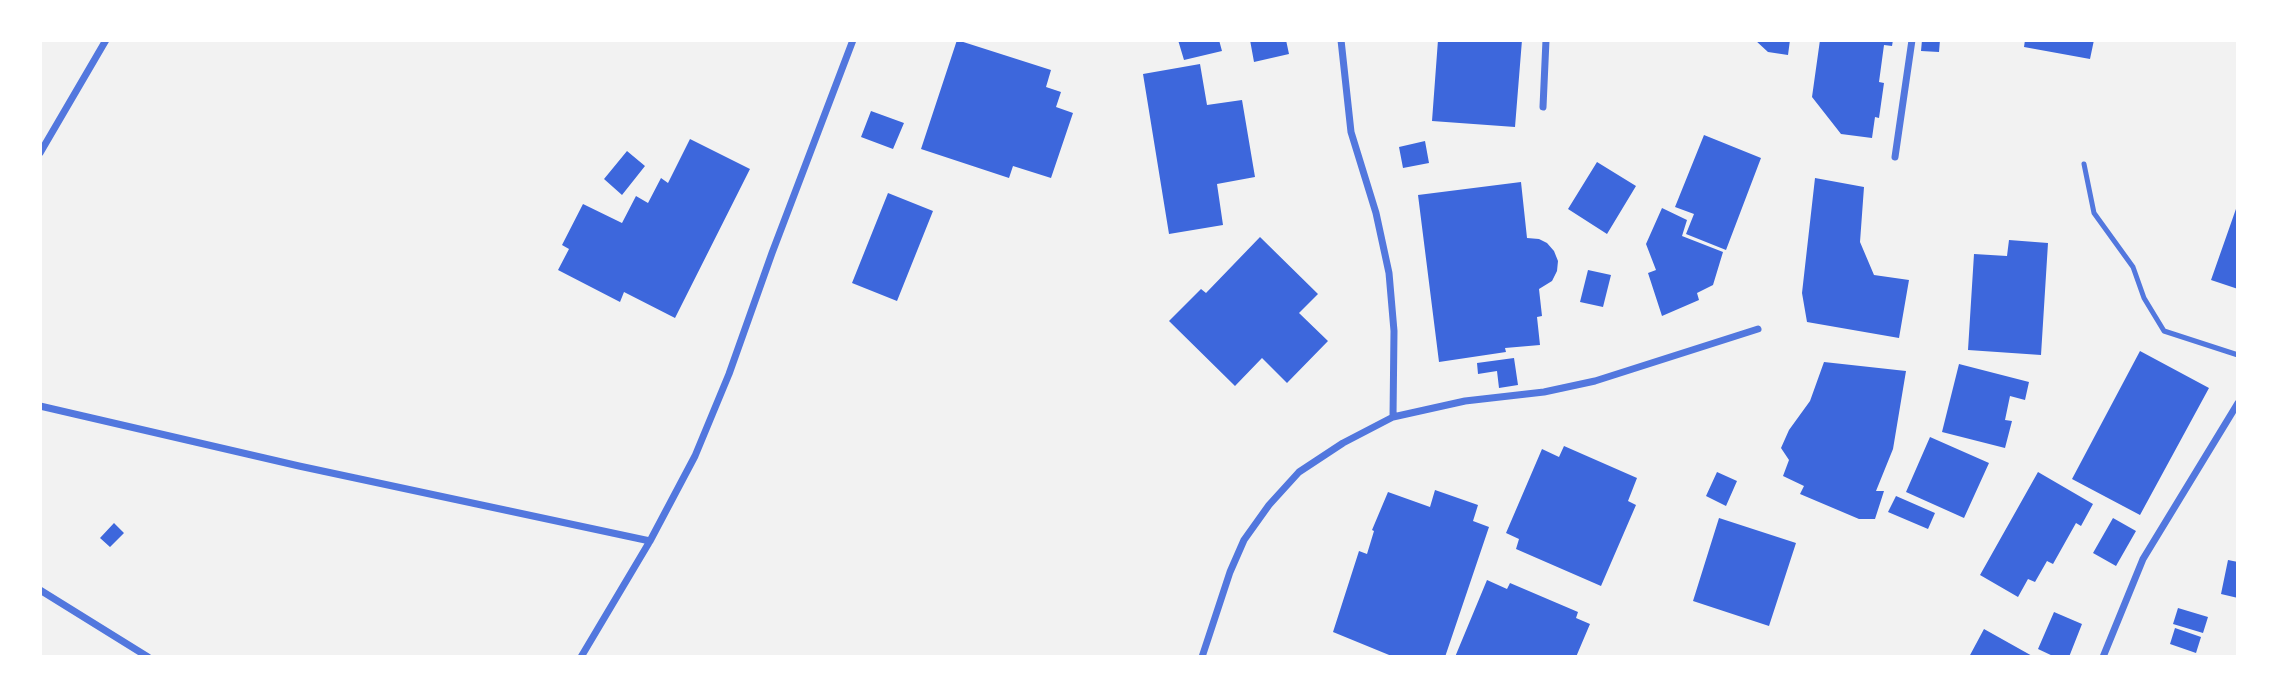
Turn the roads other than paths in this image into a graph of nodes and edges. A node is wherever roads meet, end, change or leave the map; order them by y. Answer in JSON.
{"nodes":[{"id":1,"x":106,"y":40,"type":"edge"},
{"id":2,"x":853,"y":40,"type":"edge"},
{"id":3,"x":1340,"y":40,"type":"edge"},
{"id":4,"x":1546,"y":40,"type":"edge"},
{"id":5,"x":1912,"y":40,"type":"edge"},
{"id":6,"x":1543,"y":107,"type":"dead end"},
{"id":7,"x":40,"y":153,"type":"edge"},
{"id":8,"x":1895,"y":157,"type":"dead end"},
{"id":9,"x":2084,"y":164,"type":"dead end"},
{"id":10,"x":1758,"y":329,"type":"dead end"},
{"id":11,"x":2238,"y":355,"type":"edge"},
{"id":12,"x":2238,"y":403,"type":"edge"},
{"id":13,"x":40,"y":406,"type":"edge"},
{"id":14,"x":1394,"y":416,"type":"junction"},
{"id":15,"x":650,"y":541,"type":"junction"},
{"id":16,"x":40,"y":590,"type":"edge"},
{"id":17,"x":148,"y":657,"type":"edge"},
{"id":18,"x":582,"y":657,"type":"edge"},
{"id":19,"x":1202,"y":657,"type":"edge"},
{"id":20,"x":2103,"y":657,"type":"edge"}],
"edges":[{"from":1,"to":7,"type":"street"},
{"from":2,"to":15,"type":"street"},
{"from":3,"to":14,"type":"street"},
{"from":4,"to":6,"type":"street"},
{"from":5,"to":8,"type":"street"},
{"from":9,"to":11,"type":"lane"},
{"from":10,"to":14,"type":"street"},
{"from":12,"to":20,"type":"street"},
{"from":13,"to":15,"type":"street"},
{"from":14,"to":19,"type":"street"},
{"from":15,"to":18,"type":"street"},
{"from":16,"to":17,"type":"street"}]}
